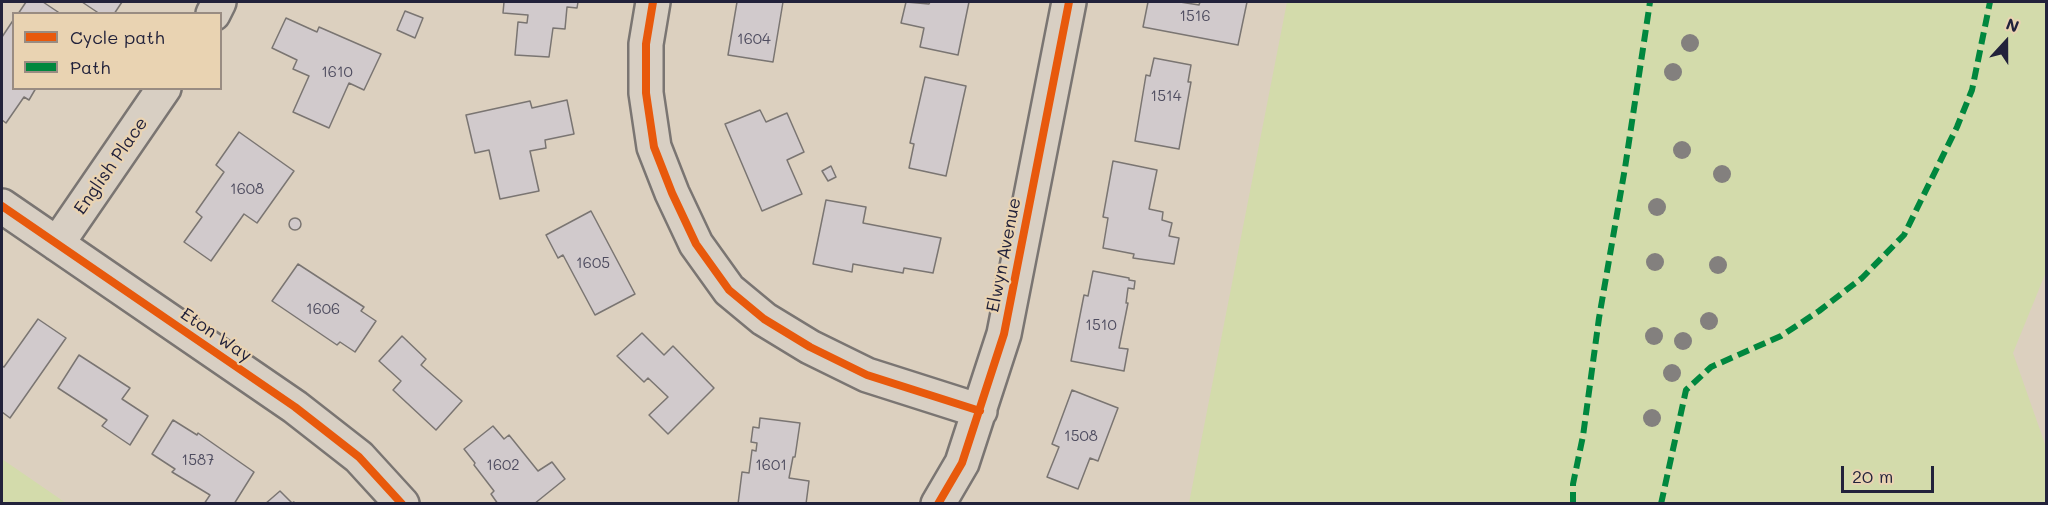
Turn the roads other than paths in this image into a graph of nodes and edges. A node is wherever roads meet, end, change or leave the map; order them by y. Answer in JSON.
{"nodes":[{"id":1,"x":653,"y":2,"type":"edge"},
{"id":2,"x":1069,"y":2,"type":"edge"},
{"id":3,"x":163,"y":90,"type":"edge"},
{"id":4,"x":2,"y":206,"type":"edge"},
{"id":5,"x":57,"y":244,"type":"junction"},
{"id":6,"x":980,"y":411,"type":"junction"},
{"id":7,"x":402,"y":504,"type":"edge"},
{"id":8,"x":938,"y":504,"type":"edge"}],
"edges":[{"from":1,"to":6,"type":"street"},
{"from":2,"to":6,"type":"street","name":"Elwyn Avenue"},
{"from":3,"to":5,"type":"street","name":"English Place"},
{"from":4,"to":5,"type":"street","name":"Eton Way"},
{"from":5,"to":7,"type":"street","name":"Eton Way"},
{"from":6,"to":8,"type":"street","name":"Elwyn Avenue"}]}
